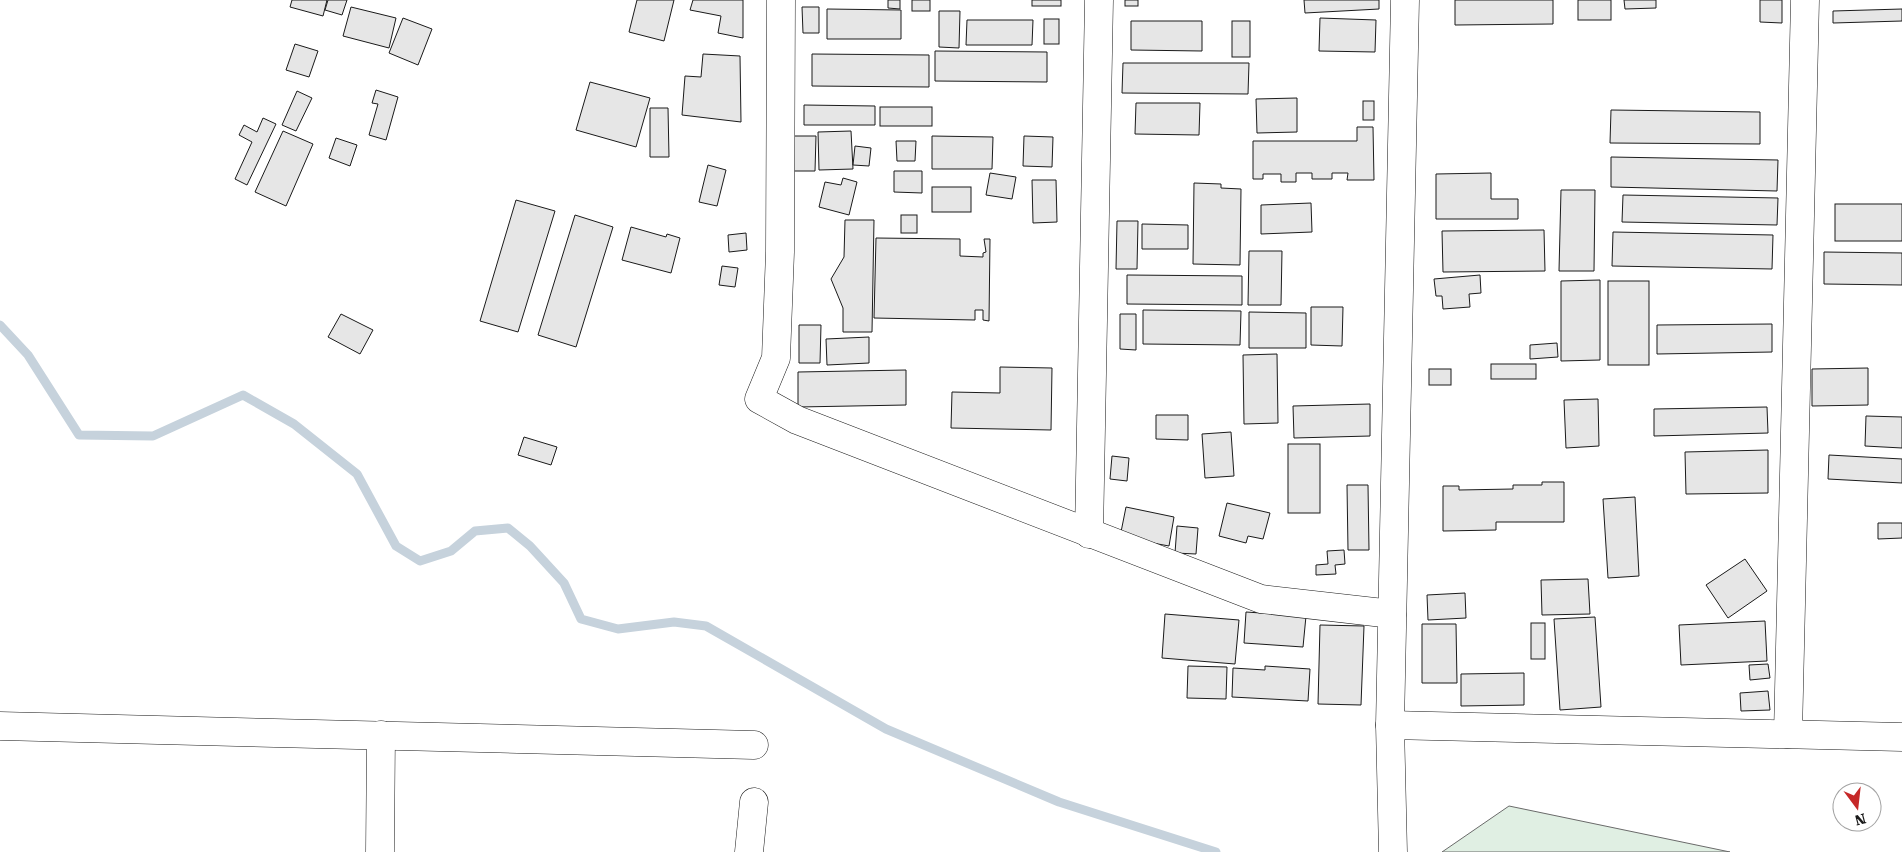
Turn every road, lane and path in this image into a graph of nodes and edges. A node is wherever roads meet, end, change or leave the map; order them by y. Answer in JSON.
{"nodes":[{"id":1,"x":781,"y":0,"type":"edge"},
{"id":2,"x":1099,"y":0,"type":"edge"},
{"id":3,"x":1405,"y":0,"type":"edge"},
{"id":4,"x":1805,"y":0,"type":"edge"},
{"id":5,"x":1089,"y":534,"type":"junction"},
{"id":6,"x":1392,"y":614,"type":"junction"},
{"id":7,"x":1390,"y":724,"type":"junction"},
{"id":8,"x":0,"y":726,"type":"edge"},
{"id":9,"x":1788,"y":734,"type":"junction"},
{"id":10,"x":381,"y":735,"type":"junction"},
{"id":11,"x":1902,"y":736,"type":"edge"},
{"id":12,"x":754,"y":745,"type":"dead end"},
{"id":13,"x":754,"y":802,"type":"dead end"},
{"id":14,"x":380,"y":852,"type":"edge"},
{"id":15,"x":749,"y":852,"type":"edge"},
{"id":16,"x":1393,"y":852,"type":"edge"}],
"edges":[{"from":1,"to":5,"type":"street"},
{"from":2,"to":5,"type":"street"},
{"from":3,"to":6,"type":"street"},
{"from":4,"to":9,"type":"street"},
{"from":5,"to":6,"type":"street"},
{"from":6,"to":7,"type":"street"},
{"from":7,"to":9,"type":"street"},
{"from":7,"to":16,"type":"street"},
{"from":8,"to":10,"type":"street"},
{"from":9,"to":11,"type":"street"},
{"from":10,"to":12,"type":"street"},
{"from":10,"to":14,"type":"street"},
{"from":13,"to":15,"type":"street"}]}
